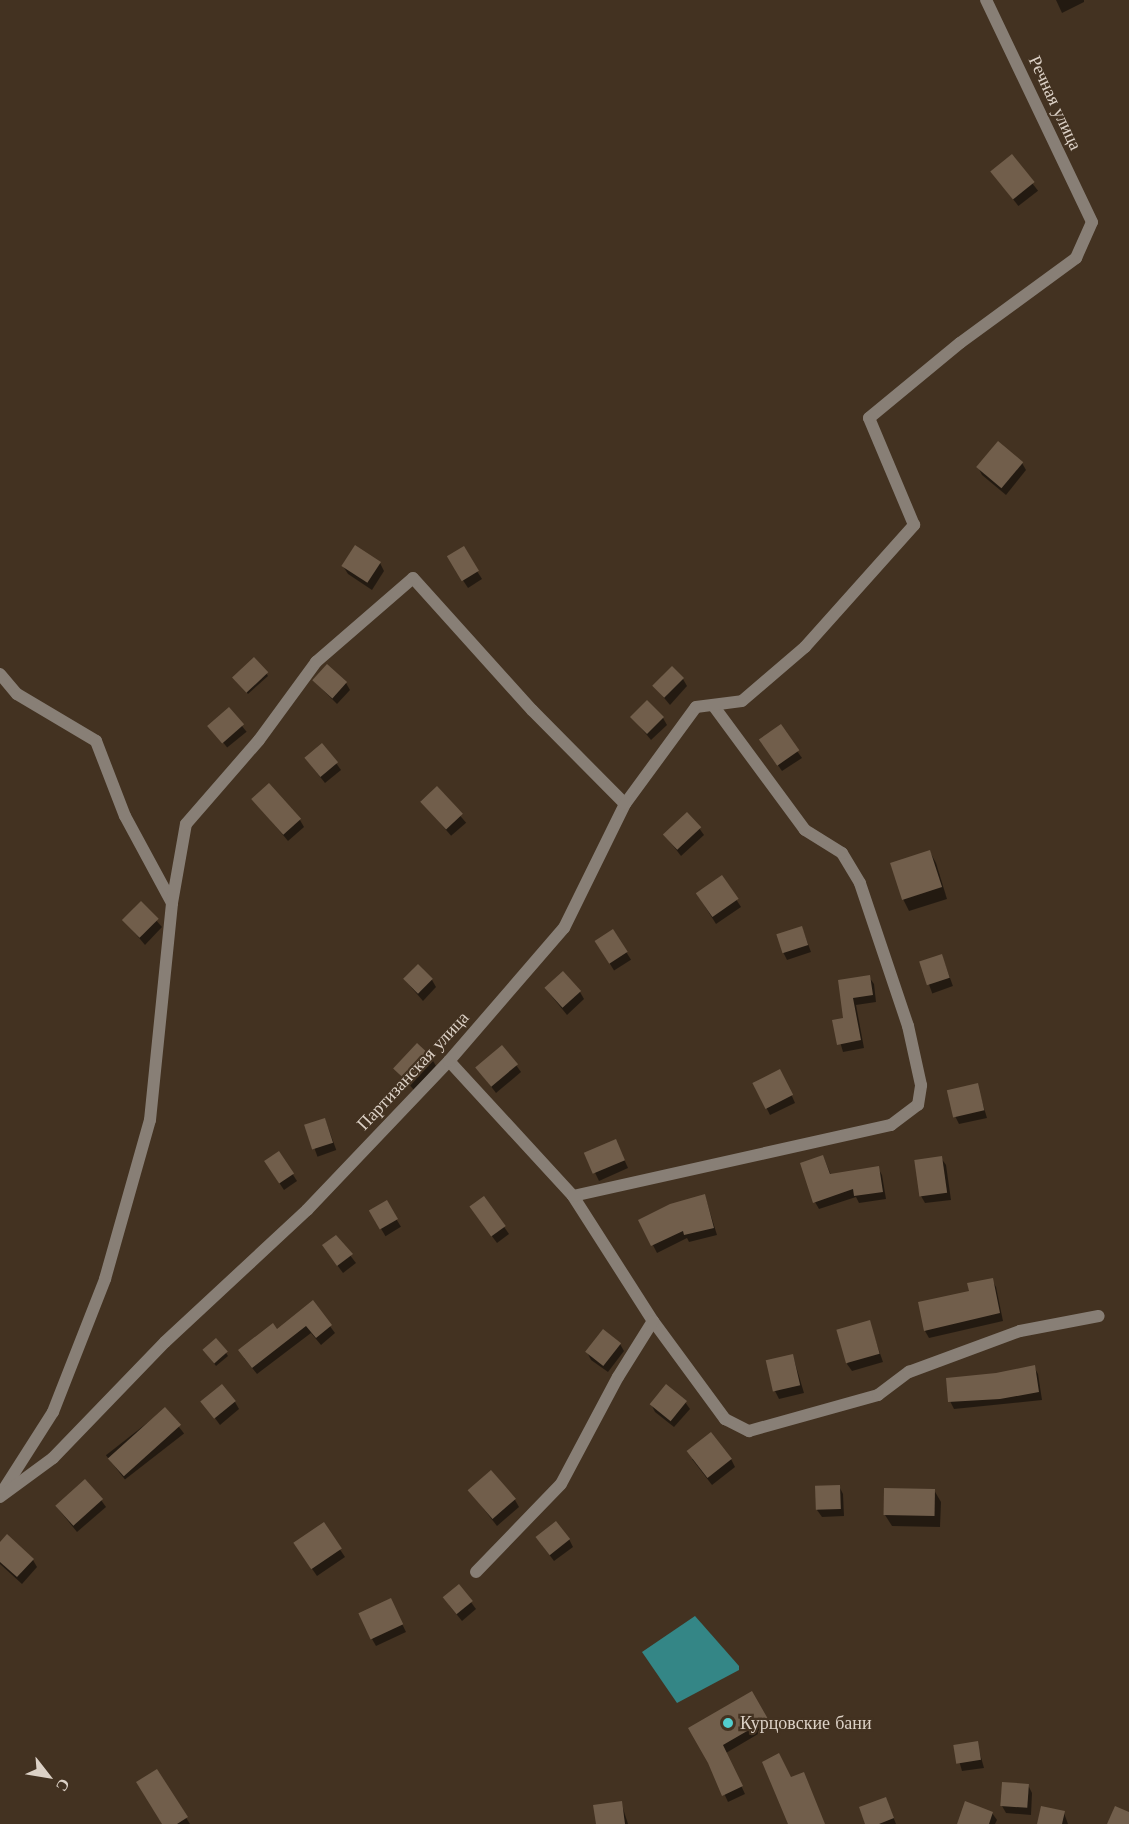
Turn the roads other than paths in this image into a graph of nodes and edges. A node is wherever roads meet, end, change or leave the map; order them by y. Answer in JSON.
{"nodes":[{"id":1,"x":986,"y":0,"type":"edge"},
{"id":2,"x":1092,"y":222,"type":"joint"},
{"id":3,"x":0,"y":674,"type":"edge"},
{"id":4,"x":713,"y":705,"type":"junction"},
{"id":5,"x":625,"y":804,"type":"junction"},
{"id":6,"x":172,"y":903,"type":"junction"},
{"id":7,"x":449,"y":1061,"type":"junction"},
{"id":8,"x":573,"y":1196,"type":"junction"},
{"id":9,"x":1099,"y":1316,"type":"dead end"},
{"id":10,"x":653,"y":1321,"type":"junction"},
{"id":11,"x":0,"y":1497,"type":"edge"},
{"id":12,"x":476,"y":1572,"type":"dead end"}],
"edges":[{"from":1,"to":2,"type":"street","name":"Речная улица"},
{"from":2,"to":4,"type":"street","name":"Партизанская улица"},
{"from":3,"to":6,"type":"street"},
{"from":4,"to":5,"type":"street","name":"Партизанская улица"},
{"from":4,"to":8,"type":"street"},
{"from":5,"to":6,"type":"street"},
{"from":5,"to":7,"type":"street","name":"Партизанская улица"},
{"from":6,"to":11,"type":"street"},
{"from":7,"to":8,"type":"street"},
{"from":7,"to":11,"type":"street","name":"Партизанская улица"},
{"from":8,"to":10,"type":"street"},
{"from":9,"to":10,"type":"street"},
{"from":10,"to":12,"type":"street"}]}
